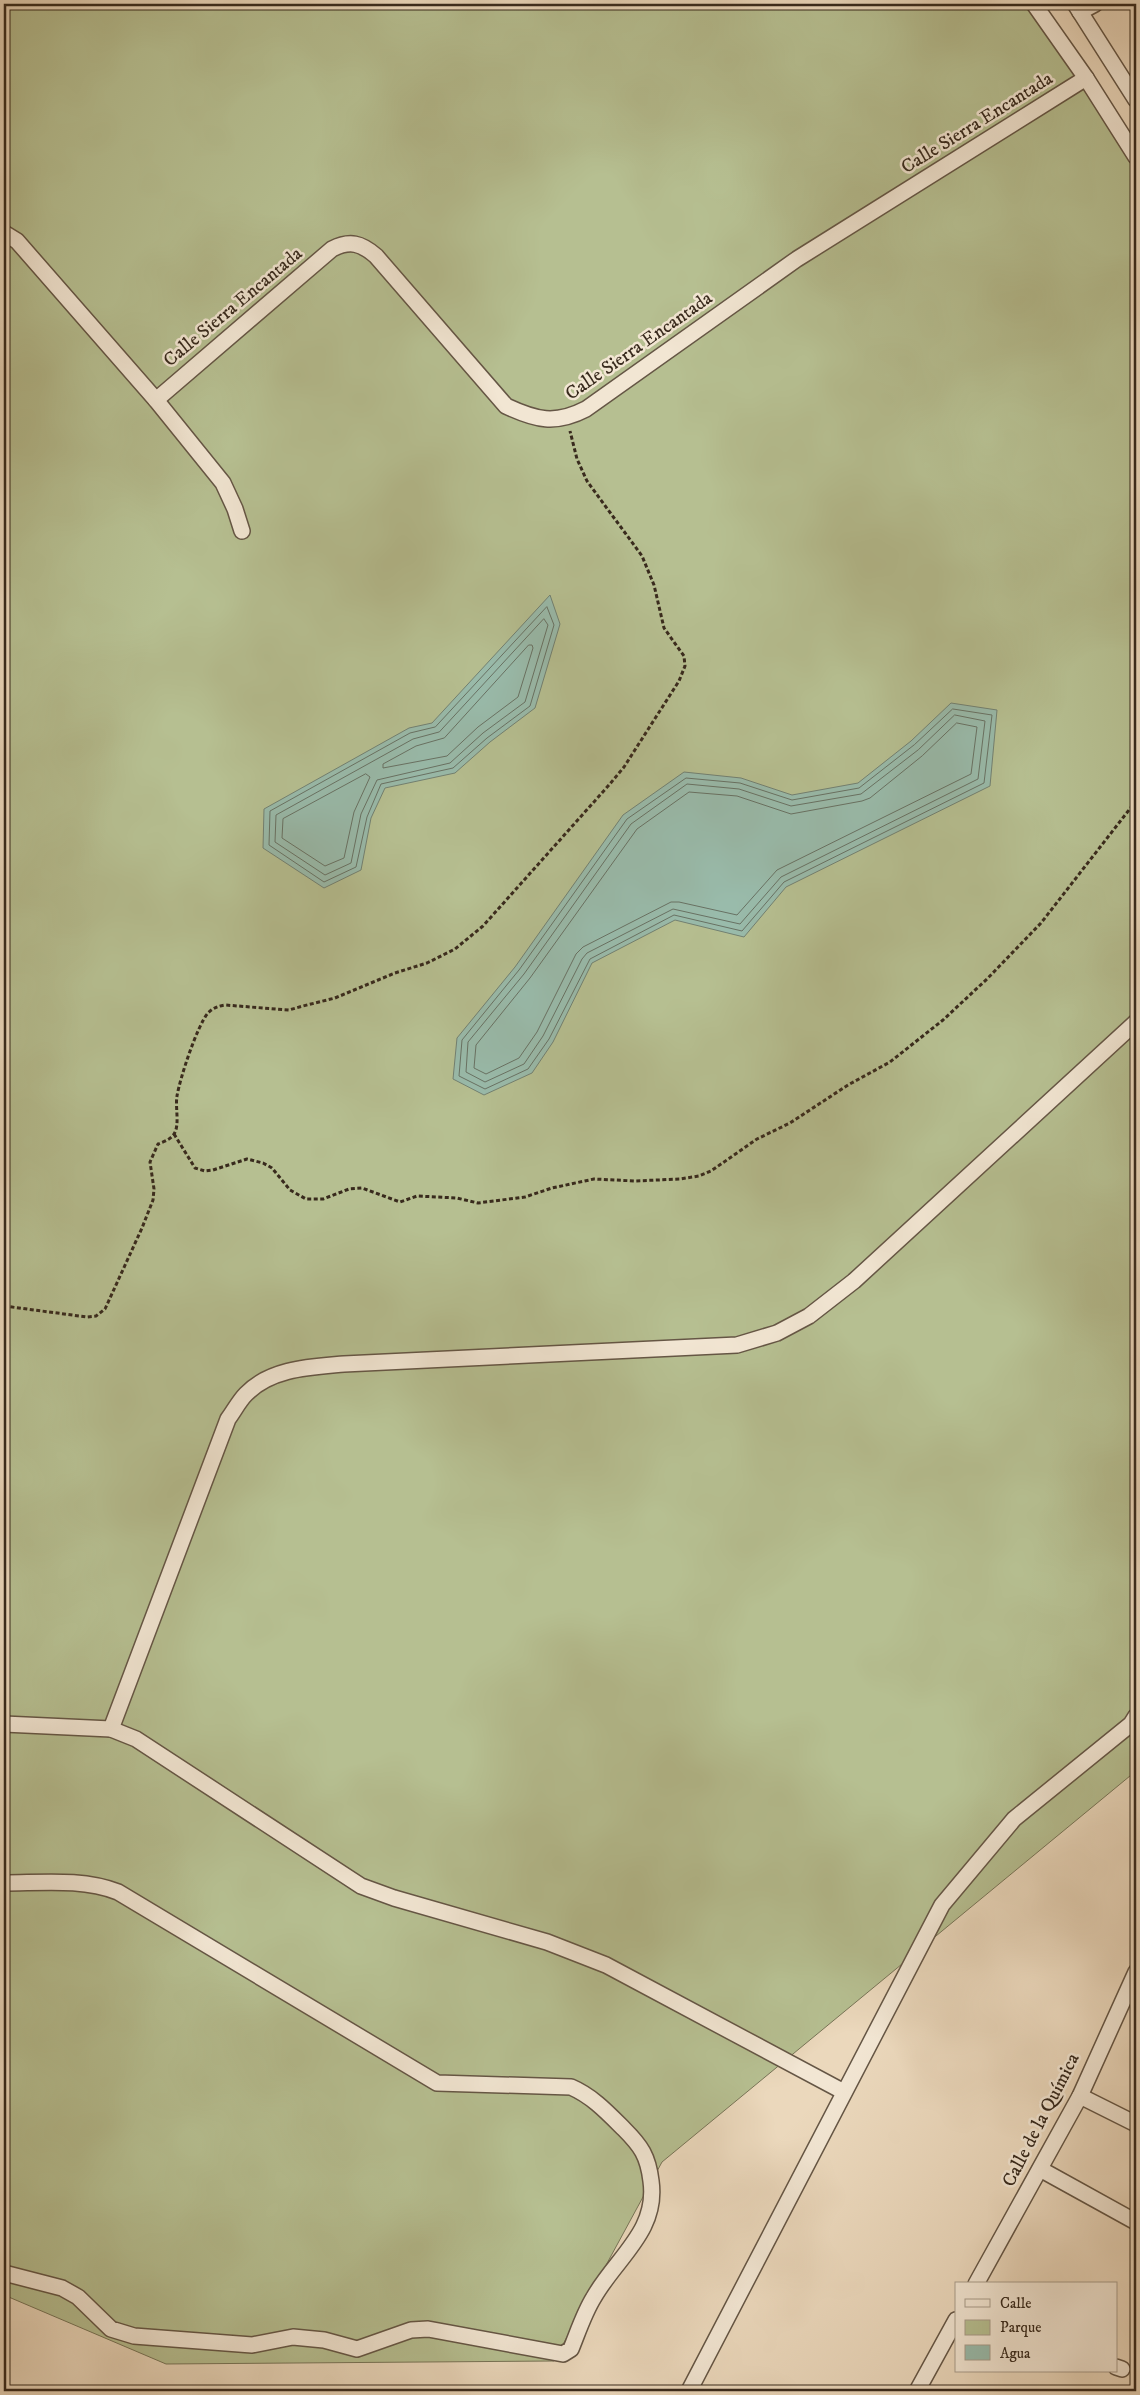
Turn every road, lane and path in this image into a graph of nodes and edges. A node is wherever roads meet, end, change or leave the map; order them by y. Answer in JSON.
{"nodes":[{"id":1,"x":1034,"y":4,"type":"edge"},
{"id":2,"x":1096,"y":4,"type":"edge"},
{"id":3,"x":1078,"y":8,"type":"edge"},
{"id":4,"x":1086,"y":78,"type":"junction"},
{"id":5,"x":1136,"y":100,"type":"edge"},
{"id":6,"x":1136,"y":157,"type":"edge"},
{"id":7,"x":4,"y":233,"type":"edge"},
{"id":8,"x":156,"y":400,"type":"junction"},
{"id":9,"x":569,"y":418,"type":"junction"},
{"id":10,"x":242,"y":531,"type":"dead end"},
{"id":11,"x":1136,"y":801,"type":"edge"},
{"id":12,"x":1136,"y":1022,"type":"edge"},
{"id":13,"x":174,"y":1134,"type":"junction"},
{"id":14,"x":4,"y":1306,"type":"edge"},
{"id":15,"x":1136,"y":1716,"type":"edge"},
{"id":16,"x":4,"y":1724,"type":"edge"},
{"id":17,"x":111,"y":1729,"type":"junction"},
{"id":18,"x":4,"y":1883,"type":"edge"},
{"id":19,"x":1136,"y":1972,"type":"edge"},
{"id":20,"x":844,"y":2092,"type":"junction"},
{"id":21,"x":1080,"y":2096,"type":"junction"},
{"id":22,"x":1136,"y":2124,"type":"edge"},
{"id":23,"x":1040,"y":2169,"type":"junction"},
{"id":24,"x":1136,"y":2222,"type":"edge"},
{"id":25,"x":4,"y":2273,"type":"edge"},
{"id":26,"x":977,"y":2282,"type":"edge"},
{"id":27,"x":955,"y":2322,"type":"edge"},
{"id":28,"x":689,"y":2391,"type":"edge"},
{"id":29,"x":917,"y":2391,"type":"edge"}],
"edges":[{"from":1,"to":4,"type":"street"},
{"from":2,"to":3,"type":"street"},
{"from":3,"to":5,"type":"street"},
{"from":4,"to":6,"type":"street"},
{"from":4,"to":9,"type":"street","name":"Calle Sierra Encantada"},
{"from":7,"to":8,"type":"street"},
{"from":8,"to":9,"type":"street","name":"Calle Sierra Encantada"},
{"from":8,"to":10,"type":"street"},
{"from":9,"to":13,"type":"path"},
{"from":11,"to":13,"type":"path"},
{"from":12,"to":17,"type":"street"},
{"from":13,"to":14,"type":"path"},
{"from":15,"to":20,"type":"street"},
{"from":16,"to":17,"type":"street"},
{"from":17,"to":20,"type":"street"},
{"from":18,"to":25,"type":"street"},
{"from":19,"to":21,"type":"street","name":"Calle de la Química"},
{"from":20,"to":28,"type":"street"},
{"from":21,"to":22,"type":"street"},
{"from":21,"to":23,"type":"street","name":"Calle de la Química"},
{"from":23,"to":24,"type":"street"},
{"from":23,"to":26,"type":"street","name":"Calle de la Química"},
{"from":27,"to":29,"type":"street"}]}
